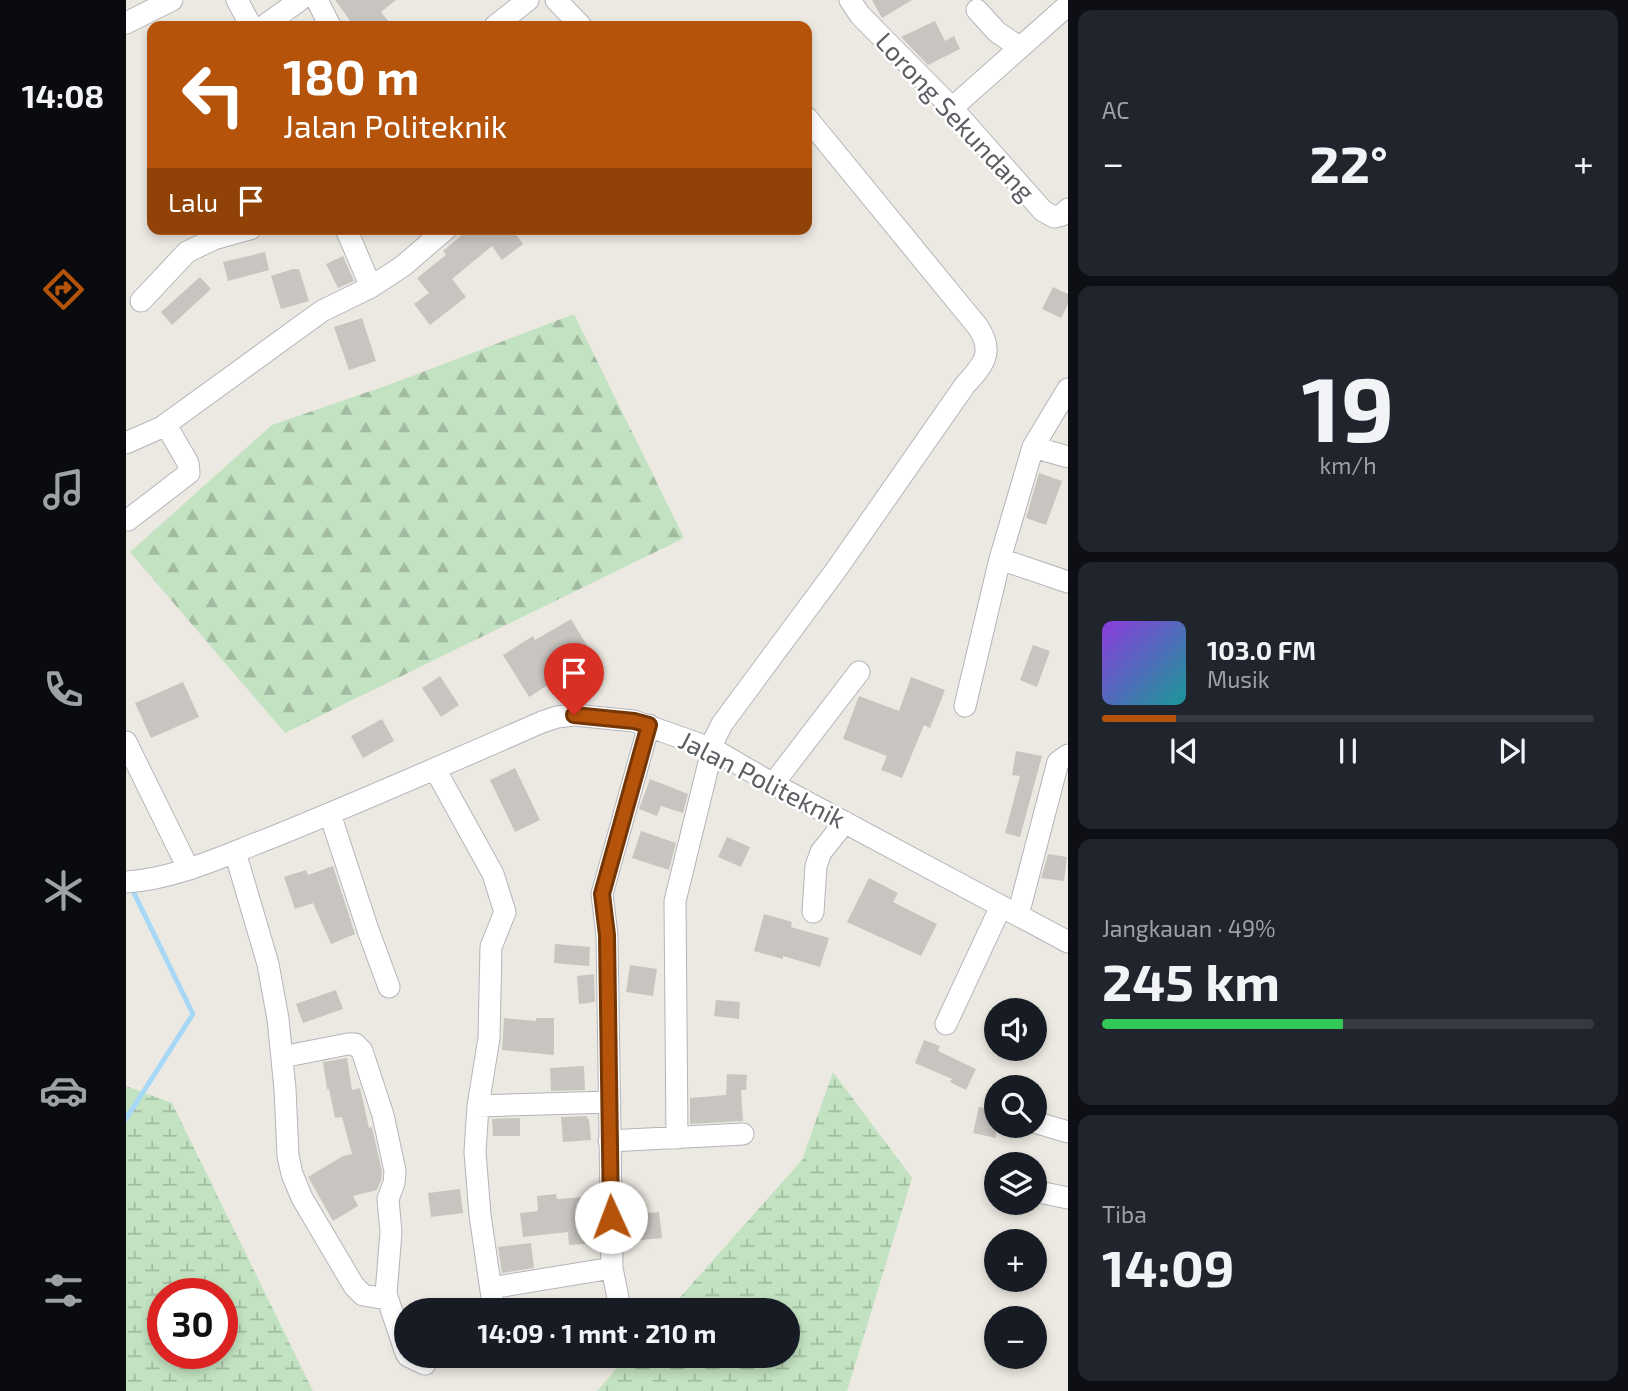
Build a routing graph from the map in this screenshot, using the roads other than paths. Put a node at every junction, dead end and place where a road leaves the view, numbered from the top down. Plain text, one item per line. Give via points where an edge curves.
1 (172, 0) edge
2 (237, 0) edge
3 (300, 0) edge
4 (317, 0) edge
5 (528, 0) edge
6 (556, 0) edge
7 (850, 0) edge
8 (1067, 3) edge
9 (977, 10) dead end
10 (248, 21) edge
11 (271, 21) edge
12 (328, 21) edge
13 (501, 21) edge
14 (576, 21) edge
15 (126, 23) edge
16 (1019, 47) junction
17 (952, 108) junction
18 (812, 124) edge
19 (1068, 209) edge
20 (228, 235) edge
21 (348, 235) edge
22 (435, 235) edge
23 (371, 287) junction
24 (141, 300) dead end
25 (1068, 389) edge
26 (162, 427) junction
27 (126, 443) edge
28 (1033, 447) junction
29 (1068, 457) edge
30 (128, 520) dead end
31 (1000, 559) junction
32 (1068, 582) edge
33 (859, 673) dead end
34 (965, 706) dead end
35 (649, 725) junction
36 (126, 742) edge
37 (713, 749) junction
38 (1068, 755) edge
39 (435, 769) junction
40 (774, 784) junction
41 (330, 814) junction
42 (845, 822) junction
43 (234, 852) junction
44 (188, 868) junction
45 (130, 881) edge
46 (1009, 911) junction
47 (813, 912) dead end
48 (1068, 942) edge
49 (389, 988) dead end
50 (946, 1024) dead end
51 (282, 1057) junction
52 (610, 1102) junction
53 (478, 1106) junction
54 (1047, 1126) edge
55 (1068, 1132) edge
56 (743, 1134) dead end
57 (677, 1138) junction
58 (609, 1142) junction
59 (1047, 1194) edge
60 (1068, 1198) edge
61 (612, 1268) junction
62 (491, 1288) junction
63 (492, 1298) edge
64 (618, 1298) dead end
65 (387, 1299) junction
66 (394, 1315) edge

1 - 15 street
2 - 10 street
3 - 11 street
4 - 12 street
5 - 13 street
6 - 14 street
7 - 17 street, Lorong Sekundang
8 - 16 street
9 - 16 street
16 - 17 street
17 - 19 street, Lorong Sekundang via 1043,211 1054,217
18 - 37 street via 978,327 988,351 982,366 722,724
20 - 24 street via 187,252
21 - 23 street
22 - 23 street via 404,266
23 - 26 street via 322,311
25 - 28 street
26 - 27 street
26 - 30 street via 188,463 189,473
28 - 29 street
28 - 31 street
31 - 32 street
31 - 34 street
33 - 40 street
35 - 37 street, Jalan Politeknik
35 - 39 street, Jalan Politeknik via 611,718 557,717
35 - 52 street via 602,894
36 - 44 street
37 - 40 street, Jalan Politeknik
37 - 57 street via 675,901
38 - 46 street via 1058,762
39 - 41 street, Jalan Politeknik
39 - 53 street via 493,874 505,912 491,947 489,1038
40 - 42 street, Jalan Politeknik
41 - 43 street, Jalan Politeknik
41 - 49 street
42 - 46 street, Jalan Politeknik
42 - 47 street via 821,852 816,866
43 - 44 street, Jalan Politeknik
43 - 51 street via 268,964
44 - 45 street, Jalan Politeknik
46 - 48 street, Jalan Politeknik
46 - 50 street
51 - 65 street via 288,1156 302,1198 354,1286 363,1295
51 - 65 street via 348,1044 362,1051 395,1171 388,1199
52 - 53 street
52 - 58 street
53 - 62 street via 475,1152
54 - 55 street
56 - 57 street
57 - 58 street
58 - 61 street
59 - 60 street
61 - 62 street
61 - 64 street
62 - 63 street
65 - 66 street

